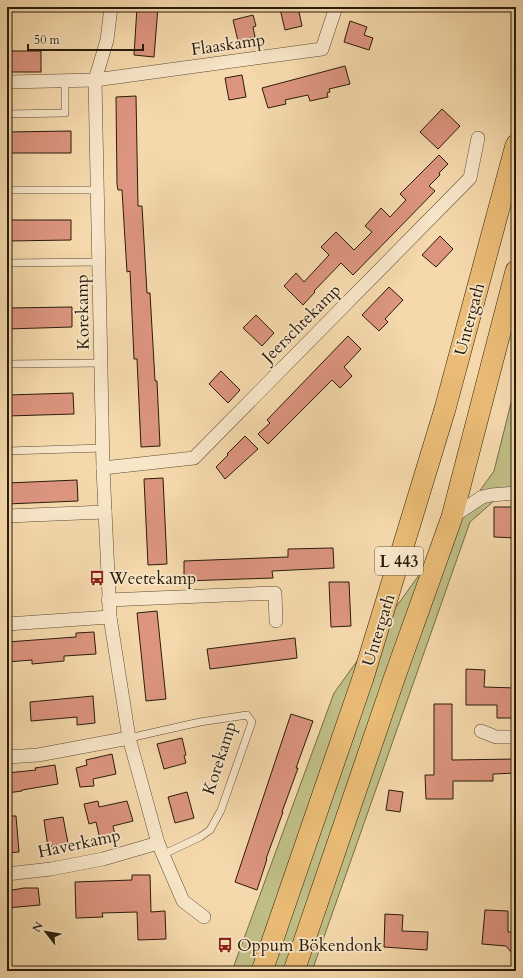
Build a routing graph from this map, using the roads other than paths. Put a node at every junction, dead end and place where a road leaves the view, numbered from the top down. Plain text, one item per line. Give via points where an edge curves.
1 (111, 7) edge
2 (336, 7) edge
3 (95, 80) junction
4 (65, 81) junction
5 (7, 82) edge
6 (7, 114) edge
7 (478, 138) dead end
8 (516, 145) edge
9 (7, 190) edge
10 (97, 190) junction
11 (99, 262) junction
12 (7, 263) edge
13 (516, 271) edge
14 (101, 363) junction
15 (7, 364) edge
16 (103, 448) junction
17 (7, 451) edge
18 (103, 468) junction
19 (516, 493) edge
20 (105, 512) junction
21 (7, 516) edge
22 (452, 517) junction
23 (108, 600) junction
24 (110, 617) junction
25 (276, 621) dead end
26 (7, 624) edge
27 (481, 731) dead end
28 (516, 737) edge
29 (129, 738) junction
30 (7, 757) edge
31 (160, 849) junction
32 (7, 874) edge
33 (204, 917) dead end
34 (262, 971) edge
35 (294, 971) edge

1 - 3 street, Korekamp via 106,40
2 - 3 street, Flaaskamp via 322,49
3 - 4 street
3 - 10 street, Korekamp
4 - 5 street
4 - 6 lane via 65,113
7 - 18 street, Jeerschtekamp via 470,178 194,458
8 - 34 main road, Untergath / L 443 via 445,409 368,663
9 - 10 lane
10 - 11 street, Korekamp
11 - 12 lane
11 - 14 street, Korekamp
13 - 22 main road, Untergath / L 443
14 - 15 lane
14 - 16 street, Korekamp
16 - 17 lane
16 - 18 street, Korekamp
18 - 20 street, Korekamp
19 - 22 street via 482,497
20 - 21 street
20 - 23 street, Korekamp
22 - 35 main road, Untergath / L 443
23 - 24 street, Korekamp
23 - 25 street via 275,593
24 - 26 street
24 - 29 street, Korekamp
27 - 28 street via 496,737
29 - 30 street via 38,755
29 - 31 street, Korekamp
29 - 31 lane, Korekamp via 247,714 252,722 221,810 210,830 200,837
31 - 32 street, Haverkamp via 51,869
31 - 33 street, Korekamp via 183,901

